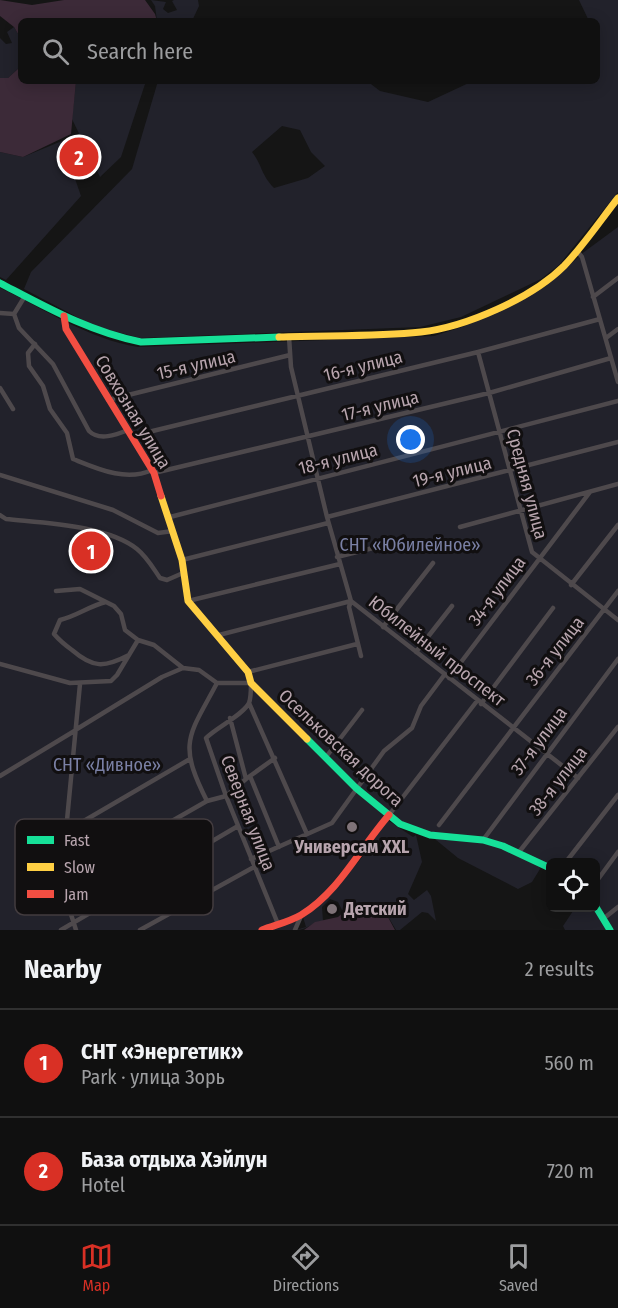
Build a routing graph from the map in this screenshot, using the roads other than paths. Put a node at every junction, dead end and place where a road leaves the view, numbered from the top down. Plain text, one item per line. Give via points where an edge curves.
1 (618, 198) edge
2 (577, 250) junction
3 (618, 278) edge
4 (0, 283) edge
5 (25, 296) junction
6 (593, 297) junction
7 (0, 313) edge
8 (14, 314) junction
9 (64, 316) junction
10 (600, 319) junction
11 (618, 329) edge
12 (289, 337) junction
13 (606, 338) junction
14 (35, 344) junction
15 (478, 352) junction
16 (290, 355) junction
17 (612, 358) junction
18 (618, 381) edge
19 (0, 388) edge
20 (489, 393) junction
21 (298, 397) junction
22 (108, 400) junction
23 (618, 401) edge
24 (12, 409) dead end
25 (499, 432) junction
26 (130, 433) junction
27 (308, 437) junction
28 (618, 442) edge
29 (153, 472) junction
30 (509, 472) junction
31 (0, 475) edge
32 (318, 478) junction
33 (618, 484) edge
34 (590, 492) junction
35 (519, 512) junction
36 (0, 515) edge
37 (170, 517) junction
38 (3, 519) edge
39 (328, 520) junction
40 (618, 525) edge
41 (460, 527) dead end
42 (173, 531) junction
43 (401, 541) dead end
44 (337, 557) junction
45 (538, 559) junction
46 (182, 560) junction
47 (433, 563) dead end
48 (339, 564) junction
49 (183, 573) junction
50 (571, 585) junction
51 (56, 591) dead end
52 (618, 591) edge
53 (188, 601) junction
54 (351, 601) junction
55 (106, 602) junction
56 (452, 606) dead end
57 (554, 608) dead end
58 (604, 610) junction
59 (618, 620) edge
60 (383, 627) junction
61 (219, 635) junction
62 (138, 640) junction
63 (357, 645) junction
64 (416, 652) junction
65 (129, 655) junction
66 (361, 656) dead end
67 (618, 659) edge
68 (0, 664) edge
69 (183, 668) junction
70 (248, 672) junction
71 (447, 676) junction
72 (218, 682) junction
73 (251, 683) junction
74 (80, 684) junction
75 (479, 702) junction
76 (249, 703) junction
77 (362, 710) dead end
78 (230, 718) junction
79 (513, 727) junction
80 (618, 727) edge
81 (76, 730) junction
82 (546, 753) junction
83 (274, 758) junction
84 (326, 758) junction
85 (190, 759) junction
86 (1, 776) edge
87 (248, 778) junction
88 (578, 778) junction
89 (356, 788) junction
90 (618, 795) edge
91 (226, 796) junction
92 (207, 801) junction
93 (389, 815) junction
94 (66, 819) edge
95 (84, 819) edge
96 (175, 819) edge
97 (439, 825) dead end
98 (238, 826) junction
99 (307, 834) junction
100 (483, 840) junction
101 (213, 841) edge
102 (279, 847) junction
103 (519, 852) junction
104 (618, 852) edge
105 (570, 858) edge
106 (251, 859) junction
107 (546, 866) edge
108 (254, 867) junction
109 (600, 877) edge
110 (213, 890) edge
111 (618, 907) edge
112 (599, 912) edge
113 (71, 915) edge
114 (85, 915) edge
115 (167, 915) edge
116 (301, 915) junction
117 (603, 919) junction
118 (73, 922) junction
119 (278, 925) junction
120 (61, 930) edge
121 (76, 930) edge
122 (140, 930) edge
123 (262, 930) edge
124 (295, 930) edge
125 (610, 930) edge

1 - 2 street
2 - 6 street
2 - 12 street via 562,268 521,295 450,325 421,332
3 - 6 street
4 - 5 street
5 - 8 street
5 - 9 street
6 - 10 street
7 - 8 street
8 - 14 street via 16,323
9 - 12 street via 114,338 141,342
9 - 22 street, Совхозная улица via 66,329
10 - 13 street
10 - 15 street, 16-я улица
11 - 13 street
12 - 16 street, Юбилейный проспект
13 - 17 street
14 - 26 street, 16-я улица via 53,364 92,434
14 - 29 street, 17-я улица via 28,353 29,366 67,433 74,459 115,474
15 - 20 street, Средняя улица
15 - 21 street, 16-я улица
16 - 21 street, Юбилейный проспект
16 - 22 street, 15-я улица
17 - 18 street
17 - 20 street, 17-я улица
19 - 24 street
20 - 25 street, Средняя улица
20 - 27 street, 17-я улица
21 - 26 street, 16-я улица
21 - 27 street, Юбилейный проспект
22 - 26 street, Совхозная улица
23 - 25 street, 18-я улица
25 - 30 street, Средняя улица
25 - 32 street, 18-я улица
26 - 29 street, Совхозная улица
27 - 29 street, 17-я улица
27 - 32 street, Юбилейный проспект
28 - 30 street, 19-я улица
29 - 37 street, Совхозная улица
30 - 35 street, Средняя улица
30 - 39 street, 19-я улица
31 - 42 street via 113,510 158,533
32 - 37 street, 18-я улица
32 - 39 street, Юбилейный проспект
33 - 34 street
34 - 35 street
34 - 45 street, 34-я улица
35 - 41 street
35 - 45 street, Средняя улица via 528,543
36 - 38 street
37 - 42 street, Совхозная улица
38 - 49 street via 54,524 125,540 145,556 160,578 166,580
39 - 44 street, Юбилейный проспект
39 - 46 street, 19-я улица
40 - 50 street
42 - 46 street, Совхозная улица
43 - 44 street
44 - 48 street, Юбилейный проспект
45 - 50 street, Средняя улица
45 - 71 street, 34-я улица
46 - 49 street, Совхозная улица
47 - 60 street
48 - 53 street
48 - 54 street, Юбилейный проспект
49 - 53 street, Совхозная улица
50 - 58 street, Средняя улица
51 - 55 street via 80,589
52 - 58 street, 36-я улица
53 - 61 street
54 - 60 street, Юбилейный проспект
54 - 61 street
54 - 63 street
55 - 62 street via 121,614 125,630
55 - 65 street via 60,620 54,634 90,664 100,665
56 - 64 street
57 - 75 street
58 - 59 street, Средняя улица
58 - 79 street, 36-я улица
60 - 64 street, Юбилейный проспект
61 - 70 street
62 - 65 street
62 - 69 street via 154,645
63 - 66 street
63 - 70 street
64 - 71 street, Юбилейный проспект
65 - 74 street via 111,681
67 - 82 street, 37-я улица
68 - 74 street
69 - 72 street via 200,670
69 - 81 street
70 - 73 street
71 - 75 street, Юбилейный проспект
71 - 89 street, 34-я улица via 421,706 412,728 384,751
72 - 73 street
72 - 85 street via 188,740
73 - 76 street
73 - 84 street, Осельковская дорога
74 - 81 street
75 - 79 street, Юбилейный проспект
75 - 93 street
76 - 78 street via 240,714
76 - 83 street
77 - 84 street
78 - 87 street
78 - 91 street, Северная улица via 206,738
79 - 82 street, Юбилейный проспект
79 - 97 street, 36-я улица
80 - 88 street, 38-я улица
81 - 86 street
81 - 94 street
82 - 88 street, Юбилейный проспект
82 - 100 street, 37-я улица
83 - 87 street
83 - 99 street
84 - 89 street, Осельковская дорога
85 - 92 street
85 - 95 street
87 - 91 street
87 - 102 street
88 - 103 street, 38-я улица
89 - 93 street, Осельковская дорога
89 - 99 street, 34-я улица via 332,823
90 - 105 street
91 - 92 street
91 - 98 street, Северная улица
92 - 96 street
93 - 100 street, Осельковская дорога via 414,832
93 - 116 street via 340,878
98 - 101 street
98 - 106 street, Северная улица
99 - 102 street, 34-я улица
100 - 103 street, Осельковская дорога
102 - 106 street, 34-я улица
103 - 107 street, Осельковская дорога
104 - 109 street
106 - 108 street, Северная улица
108 - 110 street
108 - 119 street, Северная улица
111 - 117 street
112 - 117 street
113 - 118 street
114 - 118 street
115 - 122 street
116 - 119 street
116 - 124 street
117 - 125 street
118 - 120 street
118 - 121 street
119 - 123 street

